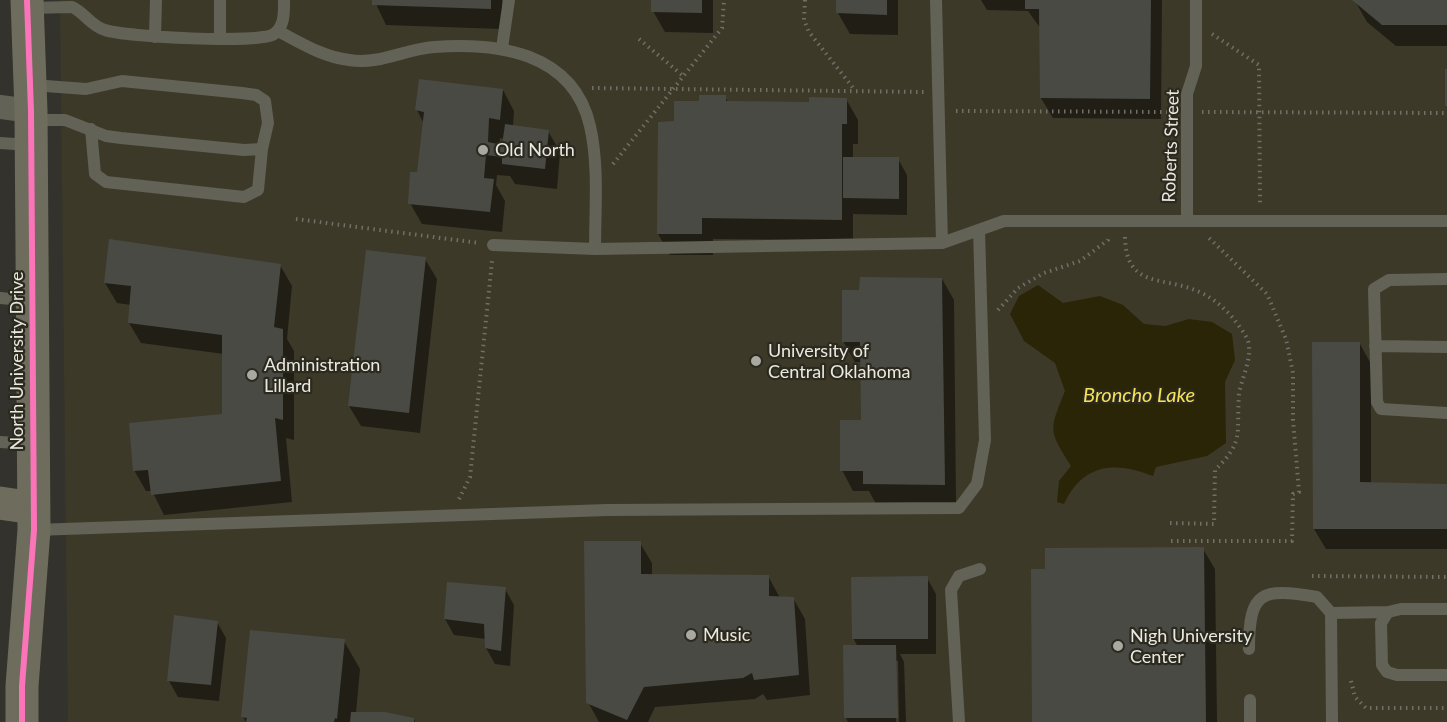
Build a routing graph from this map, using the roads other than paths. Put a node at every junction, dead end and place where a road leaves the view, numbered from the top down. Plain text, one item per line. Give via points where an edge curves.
1 (156, 0) edge
2 (220, 0) edge
3 (284, 0) edge
4 (509, 0) edge
5 (936, 0) edge
6 (1196, 0) edge
7 (27, 4) edge
8 (81, 5) edge
9 (278, 31) junction
10 (155, 37) junction
11 (220, 37) junction
12 (502, 48) junction
13 (20, 118) edge
14 (91, 129) junction
15 (262, 149) junction
16 (1187, 221) junction
17 (1447, 221) edge
18 (980, 230) junction
19 (942, 243) junction
20 (493, 244) road end
21 (595, 249) junction
22 (1447, 279) edge
23 (0, 298) edge
24 (32, 301) junction
25 (1375, 346) junction
26 (1447, 347) edge
27 (1447, 413) edge
28 (0, 442) edge
29 (33, 444) junction
30 (0, 503) edge
31 (33, 519) junction
32 (980, 569) dead end
33 (1447, 609) edge
34 (1388, 612) junction
35 (1331, 613) junction
36 (1249, 649) dead end
37 (1447, 675) edge
38 (1250, 700) dead end
39 (22, 722) edge
40 (959, 722) edge
41 (1250, 722) edge
42 (1332, 722) edge

1 - 10 lane
2 - 11 lane
3 - 9 lane via 284,18
4 - 12 lane
5 - 19 lane
6 - 16 lane, Roberts Street via 1196,66 1187,94
7 - 8 lane
7 - 13 street, North University Drive
8 - 10 lane via 86,20 105,30
9 - 11 lane via 271,36
9 - 12 lane via 324,55 351,61 383,60 431,47
10 - 11 lane
12 - 21 lane via 537,58 563,79 590,124 596,186
13 - 14 lane via 65,120
13 - 15 lane via 86,89 122,81 255,95 265,101 268,110
13 - 24 street, North University Drive
14 - 15 lane via 121,138
14 - 15 lane via 95,174 106,182 244,197 258,189
16 - 17 lane
16 - 18 lane via 1004,221
18 - 19 lane
18 - 31 lane via 985,440 977,484 959,508
19 - 21 lane
20 - 21 lane
22 - 25 lane via 1389,280 1374,289
23 - 24 lane
24 - 29 street, North University Drive
25 - 26 lane
25 - 27 lane via 1377,402 1381,409
28 - 29 lane
29 - 31 street, North University Drive
30 - 31 street
31 - 39 street, North University Drive via 16,686
32 - 40 lane via 959,576 951,590
33 - 34 lane
34 - 35 lane
34 - 37 lane via 1381,622 1382,664 1387,672
35 - 36 lane via 1317,597 1274,592 1259,599 1252,608
35 - 42 lane
38 - 41 lane

